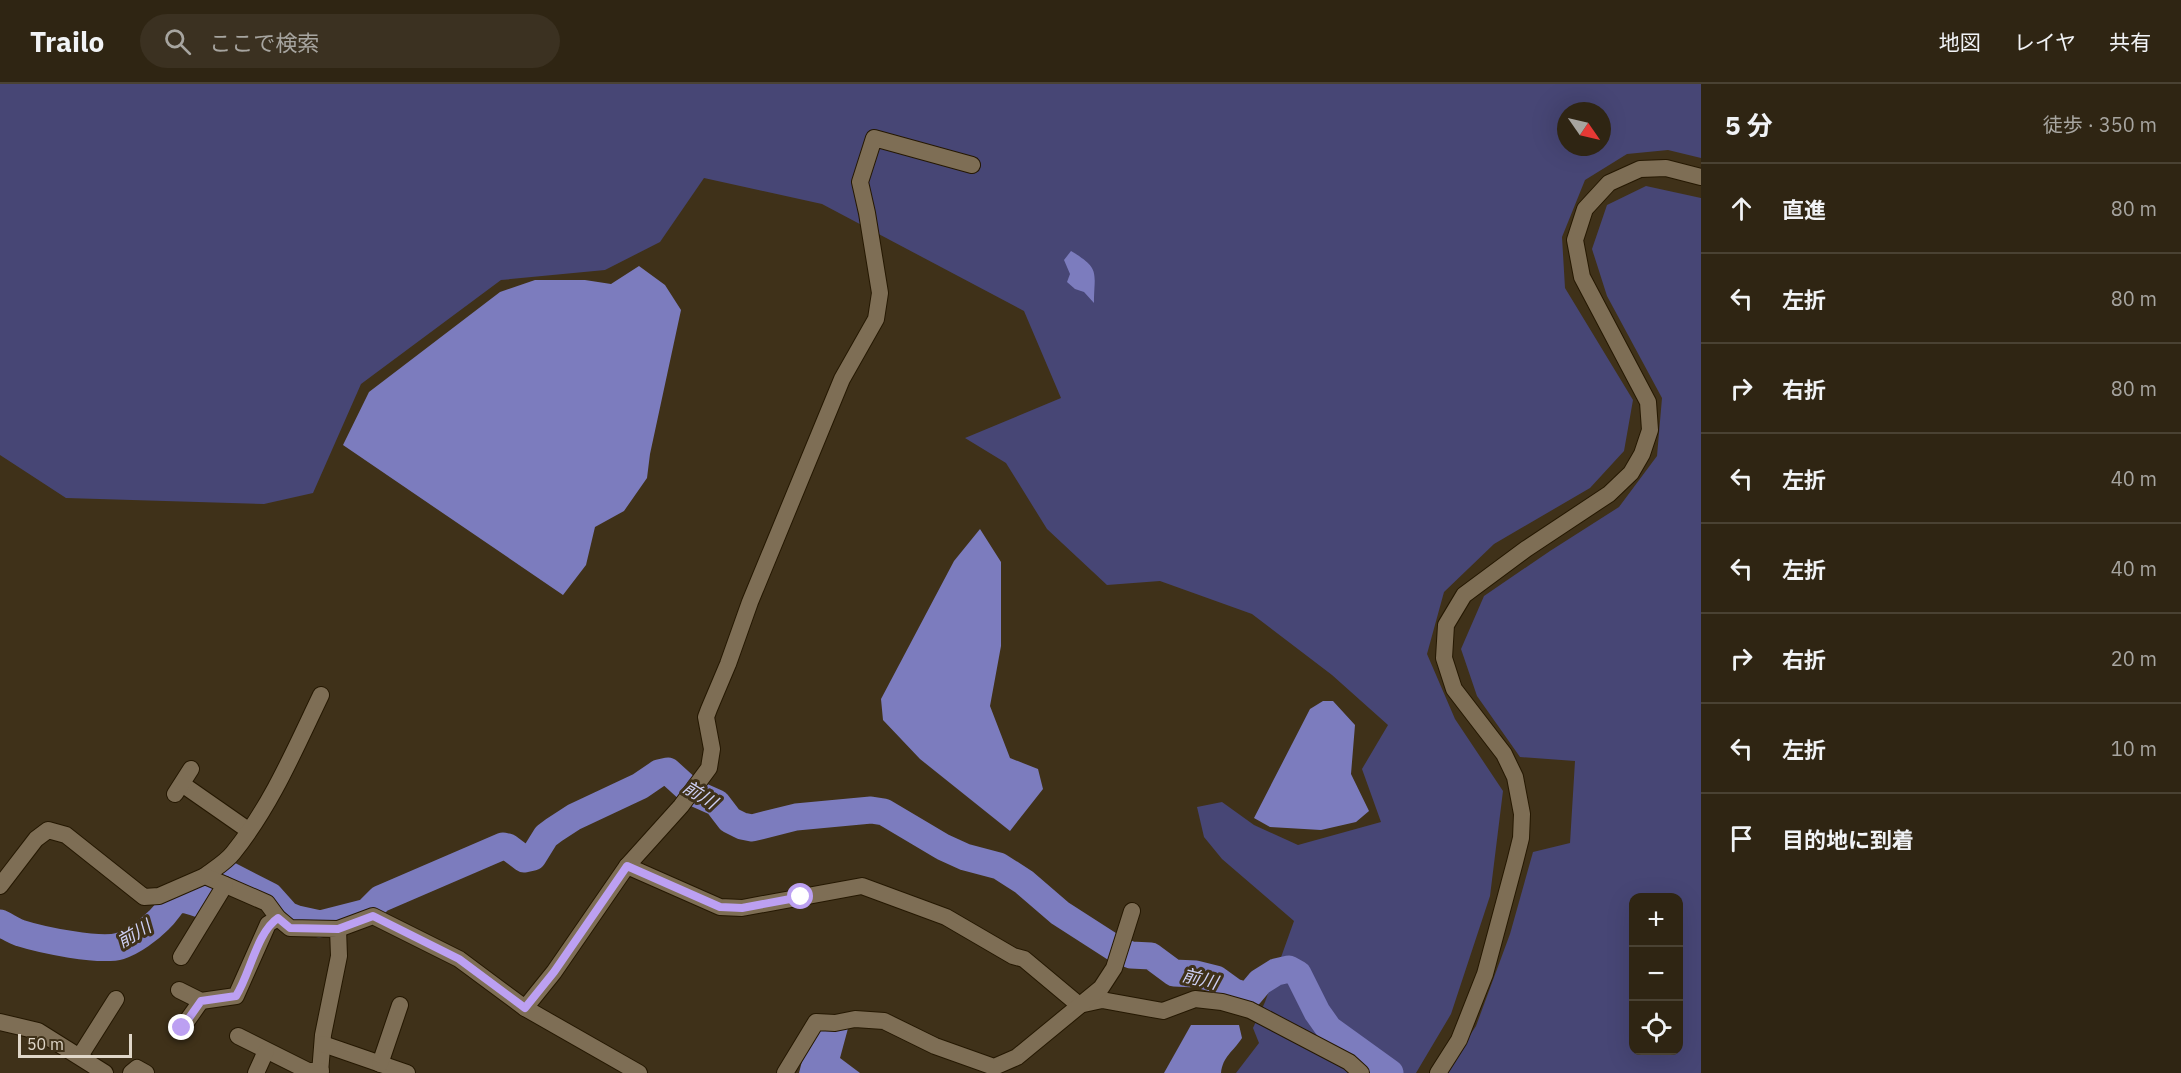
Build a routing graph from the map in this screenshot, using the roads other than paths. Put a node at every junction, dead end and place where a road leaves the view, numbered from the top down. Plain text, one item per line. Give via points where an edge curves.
1 (972, 165) dead end
2 (1701, 177) edge
3 (321, 695) dead end
4 (192, 769) dead end
5 (248, 830) junction
6 (627, 866) junction
7 (205, 876) junction
8 (225, 885) junction
9 (0, 886) edge
10 (1132, 911) dead end
11 (278, 918) junction
12 (338, 929) junction
13 (181, 957) dead end
14 (179, 990) dead end
15 (116, 999) dead end
16 (201, 1001) junction
17 (400, 1005) dead end
18 (1079, 1005) junction
19 (525, 1008) junction
20 (0, 1022) edge
21 (182, 1028) dead end
22 (238, 1036) dead end
23 (322, 1044) junction
24 (266, 1051) junction
25 (80, 1056) junction
26 (369, 1066) edge
27 (320, 1072) edge
28 (105, 1073) edge
29 (131, 1073) edge
30 (147, 1073) edge
31 (256, 1073) edge
32 (407, 1073) edge
33 (639, 1073) edge
34 (785, 1073) edge
35 (1361, 1073) edge
36 (1438, 1073) edge

1 - 6 street via 874,138 860,182 880,293 876,319 842,379 709,708 709,768
2 - 36 street via 1666,168 1640,169 1609,183 1585,209 1575,240 1582,277 1648,402 1650,430 1642,454 1631,473 1609,494 1464,596 1446,625 1444,658 1454,689 1504,754 1515,777 1522,814 1521,838 1485,974 1459,1040
3 - 5 street via 279,782
4 - 5 street via 179,789
5 - 7 street via 232,854
6 - 18 street via 720,907 742,908 862,886 946,917 1024,959
6 - 19 street
7 - 8 street
7 - 9 street via 159,896 144,897 66,835 48,830 36,839
8 - 11 street via 267,903
8 - 13 street
10 - 18 street via 1114,968 1101,988
11 - 12 street via 290,928
11 - 16 street via 268,924 236,996
12 - 19 street via 373,916 459,959
12 - 23 street via 339,956
14 - 16 street
15 - 25 street
16 - 21 street
17 - 26 street
18 - 34 street via 1017,1057 994,1067 935,1046 884,1021 816,1022
18 - 35 street via 1102,1000 1163,1011 1195,999 1222,1002 1250,1010 1349,1062
19 - 33 street
20 - 25 street via 39,1031
22 - 24 street
23 - 26 street
23 - 27 street
24 - 27 street via 308,1071
24 - 31 street
25 - 28 street
26 - 32 street
29 - 30 street via 137,1068

